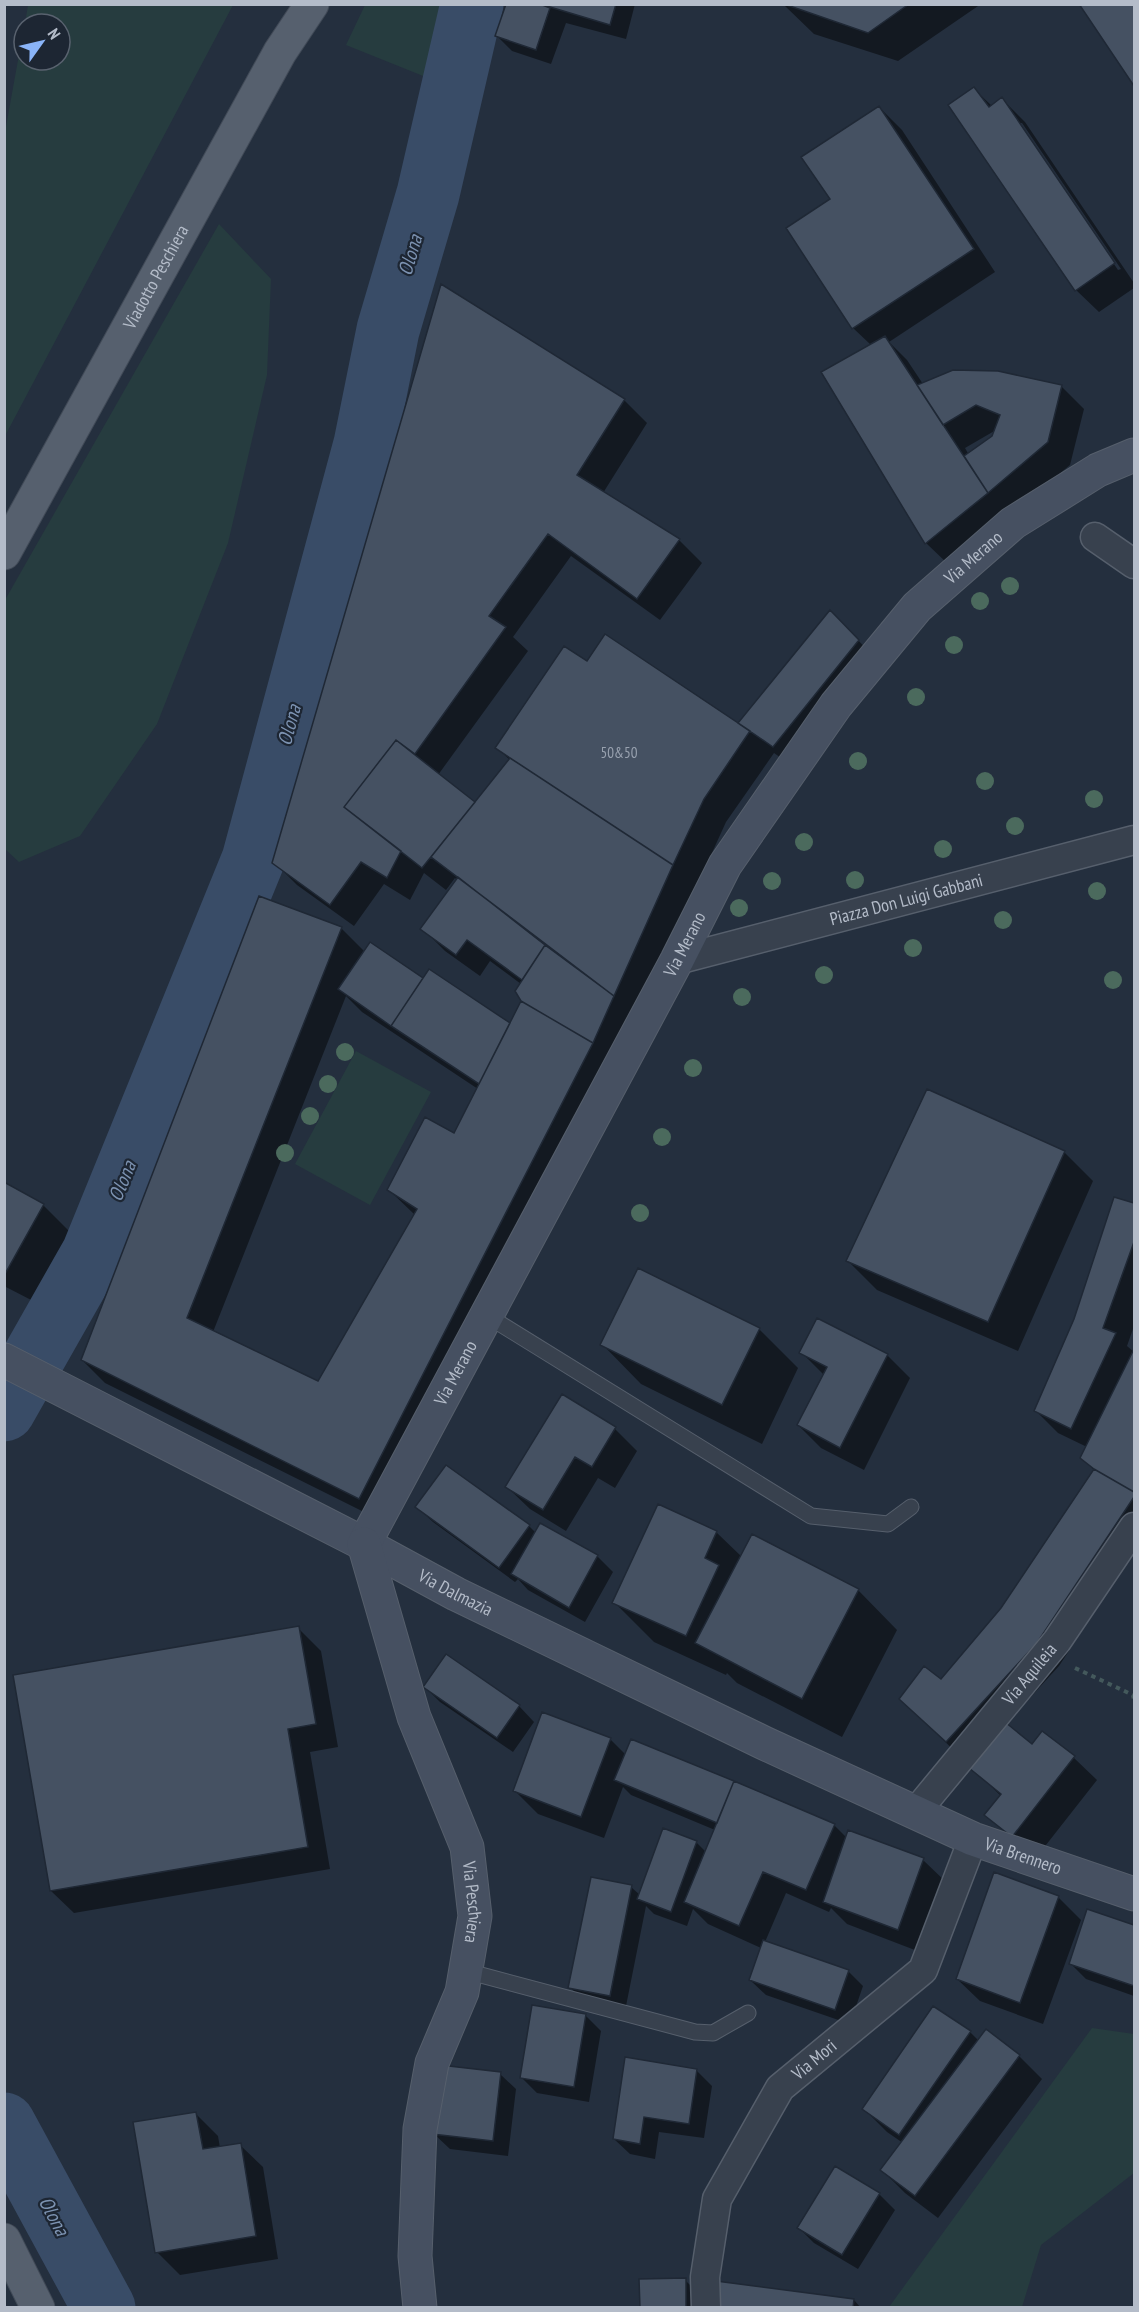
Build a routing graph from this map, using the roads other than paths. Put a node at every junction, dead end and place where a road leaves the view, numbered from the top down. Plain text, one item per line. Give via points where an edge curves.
1 (312, 4) edge
2 (1134, 455) edge
3 (1095, 537) dead end
4 (4, 552) edge
5 (1134, 564) edge
6 (1134, 840) edge
7 (677, 960) junction
8 (486, 1315) junction
9 (4, 1360) edge
10 (911, 1507) dead end
11 (1134, 1527) edge
12 (364, 1544) junction
13 (915, 1813) junction
14 (973, 1839) junction
15 (1134, 1894) edge
16 (466, 1971) junction
17 (748, 2013) dead end
18 (4, 2240) edge
19 (38, 2307) edge
20 (420, 2307) edge
21 (705, 2307) edge

1 - 4 main road, Viadotto Peschiera via 280,52
2 - 7 street, Via Merano via 1098,470 1014,524 917,607 836,705 725,865
3 - 5 street
6 - 7 street, Piazza Don Luigi Gabbani
7 - 8 street, Via Merano
8 - 10 lane via 811,1516 888,1524
8 - 12 street, Via Merano
9 - 12 street, Via Dalmazia
11 - 13 street, Via Aquileia via 1057,1641
12 - 13 street, Via Dalmazia via 456,1594
12 - 16 street, Via Peschiera via 414,1717 467,1847 475,1916
13 - 14 street, Via Brennero
14 - 15 street, Via Brennero
14 - 21 street, Via Mori via 923,1970 780,2088 717,2199 705,2277
16 - 17 lane via 695,2032 713,2033
16 - 20 street, Via Peschiera via 462,1992 432,2063 420,2129 416,2256
18 - 19 main road

